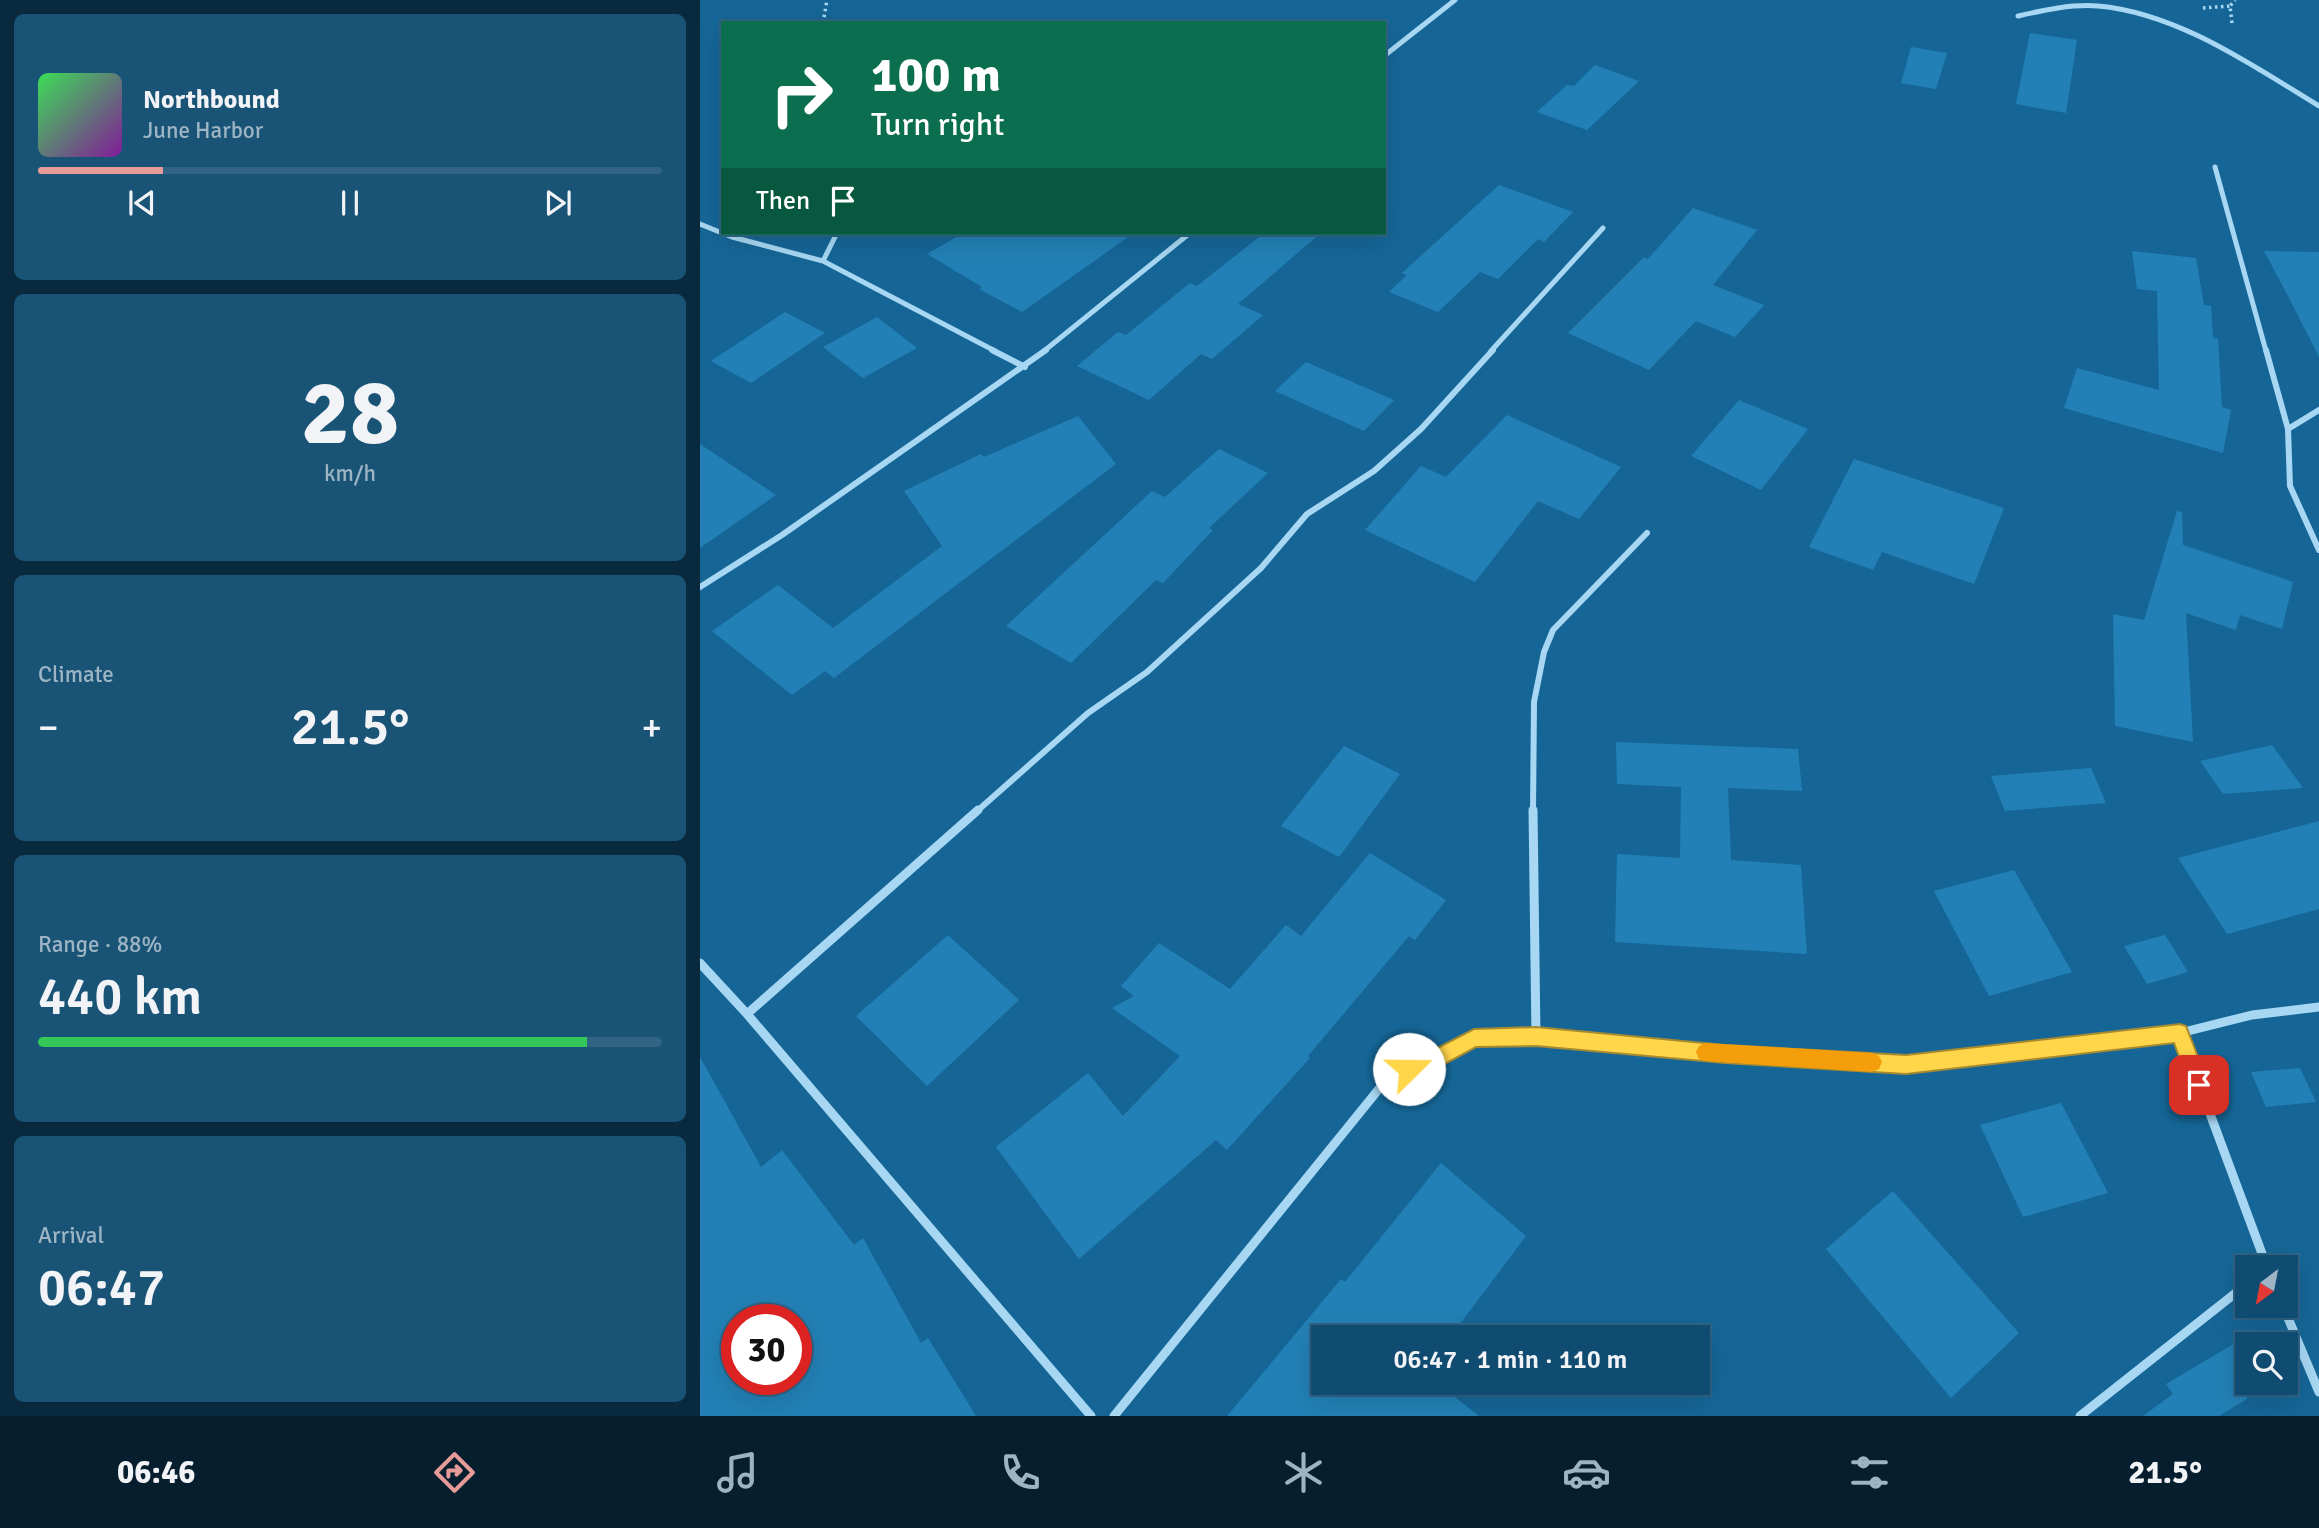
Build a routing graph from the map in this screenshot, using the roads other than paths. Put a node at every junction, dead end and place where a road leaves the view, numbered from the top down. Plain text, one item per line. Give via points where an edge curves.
1 (1455, 0) edge
2 (2018, 16) dead end
3 (1386, 54) edge
4 (2319, 106) edge
5 (2215, 167) dead end
6 (700, 224) edge
7 (1603, 228) dead end
8 (721, 233) edge
9 (727, 235) edge
10 (836, 235) edge
11 (1188, 235) edge
12 (823, 261) junction
13 (1025, 366) junction
14 (2319, 410) edge
15 (2288, 429) junction
16 (1647, 533) dead end
17 (2319, 550) edge
18 (700, 587) edge
19 (700, 963) edge
20 (2319, 1007) edge
21 (747, 1014) junction
22 (2180, 1033) junction
23 (1536, 1037) junction
24 (2263, 1255) edge
25 (2235, 1293) edge
26 (2288, 1318) edge
27 (2319, 1392) edge
28 (1091, 1416) edge
29 (1114, 1416) edge
30 (2080, 1416) edge

1 - 3 street
2 - 4 street via 2099,6 2142,15 2260,70
5 - 15 street
6 - 8 street
7 - 21 street via 1421,429 1374,471 1307,514 1261,568 1147,672 1088,713
9 - 12 street
10 - 12 street
11 - 13 street
12 - 13 street
13 - 18 street
14 - 15 street
15 - 17 street via 2290,486
16 - 23 street via 1553,630 1537,671 1533,767
19 - 21 street
20 - 22 street via 2252,1015
21 - 28 street
22 - 23 street via 1906,1064
22 - 24 street
23 - 29 street via 1474,1038 1428,1063 1391,1074
25 - 30 street
26 - 27 street

